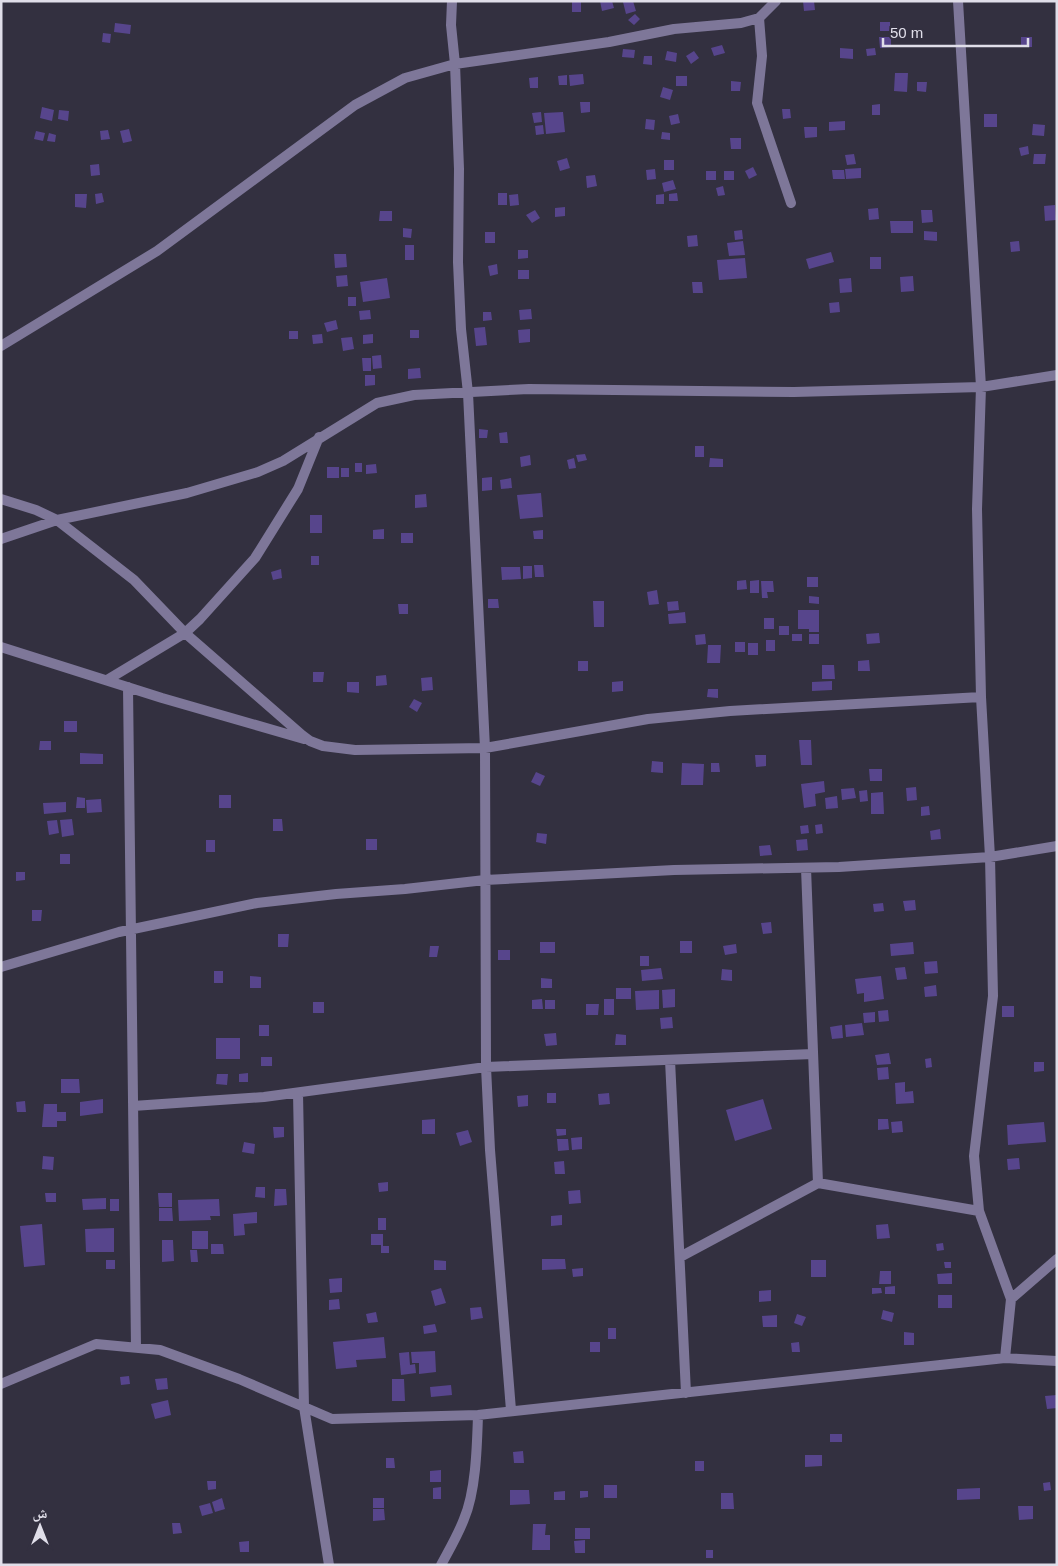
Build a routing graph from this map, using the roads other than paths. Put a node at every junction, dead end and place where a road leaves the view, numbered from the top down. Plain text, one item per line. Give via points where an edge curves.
1 (452, 1) edge
2 (776, 1) edge
3 (958, 1) edge
4 (759, 18) junction
5 (455, 64) junction
6 (791, 203) dead end
7 (1, 346) edge
8 (1057, 375) edge
9 (981, 387) junction
10 (468, 393) junction
11 (319, 437) junction
12 (1, 499) edge
13 (57, 520) junction
14 (1, 539) edge
15 (185, 633) junction
16 (1, 647) edge
17 (107, 680) junction
18 (128, 687) junction
19 (981, 697) junction
20 (310, 741) junction
21 (485, 748) junction
22 (1057, 846) edge
23 (990, 857) junction
24 (806, 868) junction
25 (485, 880) junction
26 (131, 930) junction
27 (1, 967) edge
28 (813, 1054) junction
29 (670, 1060) junction
30 (486, 1067) junction
31 (298, 1093) junction
32 (133, 1106) junction
33 (818, 1183) junction
34 (979, 1211) junction
35 (680, 1257) junction
36 (1057, 1259) edge
37 (1011, 1299) junction
38 (136, 1348) junction
39 (1005, 1358) junction
40 (1057, 1361) edge
41 (1, 1384) edge
42 (686, 1393) junction
43 (304, 1406) junction
44 (511, 1410) junction
45 (478, 1415) junction
46 (329, 1565) edge
47 (441, 1565) edge

1 - 5 street
2 - 4 street
3 - 9 street
4 - 5 street
4 - 6 street via 762,56 757,103
5 - 7 street via 405,78 354,105 157,251
5 - 10 street via 458,262
8 - 9 street
9 - 10 street via 794,392 529,389
9 - 19 street via 977,509
10 - 11 street via 414,395 378,403
10 - 21 street
11 - 13 street via 283,461 250,474 168,497
11 - 15 street via 298,489 255,558
12 - 13 street
13 - 14 street
13 - 15 street via 134,580
15 - 17 street
15 - 20 street
16 - 17 street
17 - 18 street
18 - 20 street
18 - 26 street
19 - 21 street via 730,711 648,719
19 - 23 street
20 - 21 street via 356,750
21 - 25 street
22 - 23 street
23 - 24 street
23 - 34 street via 993,996 974,1156
24 - 25 street via 674,870
24 - 28 street
25 - 26 street via 257,903
25 - 30 street
26 - 27 street
26 - 32 street
28 - 29 street
28 - 33 street
29 - 30 street
29 - 35 street
30 - 31 street
30 - 44 street
31 - 32 street
31 - 43 street
32 - 38 street
33 - 34 street
33 - 35 street
34 - 37 street
35 - 42 street
36 - 37 street
37 - 39 street
38 - 41 street via 96,1344
38 - 43 street via 160,1350
39 - 40 street
39 - 42 street
42 - 44 street
43 - 45 street via 332,1419
43 - 46 street
44 - 45 street
45 - 47 street via 470,1500

